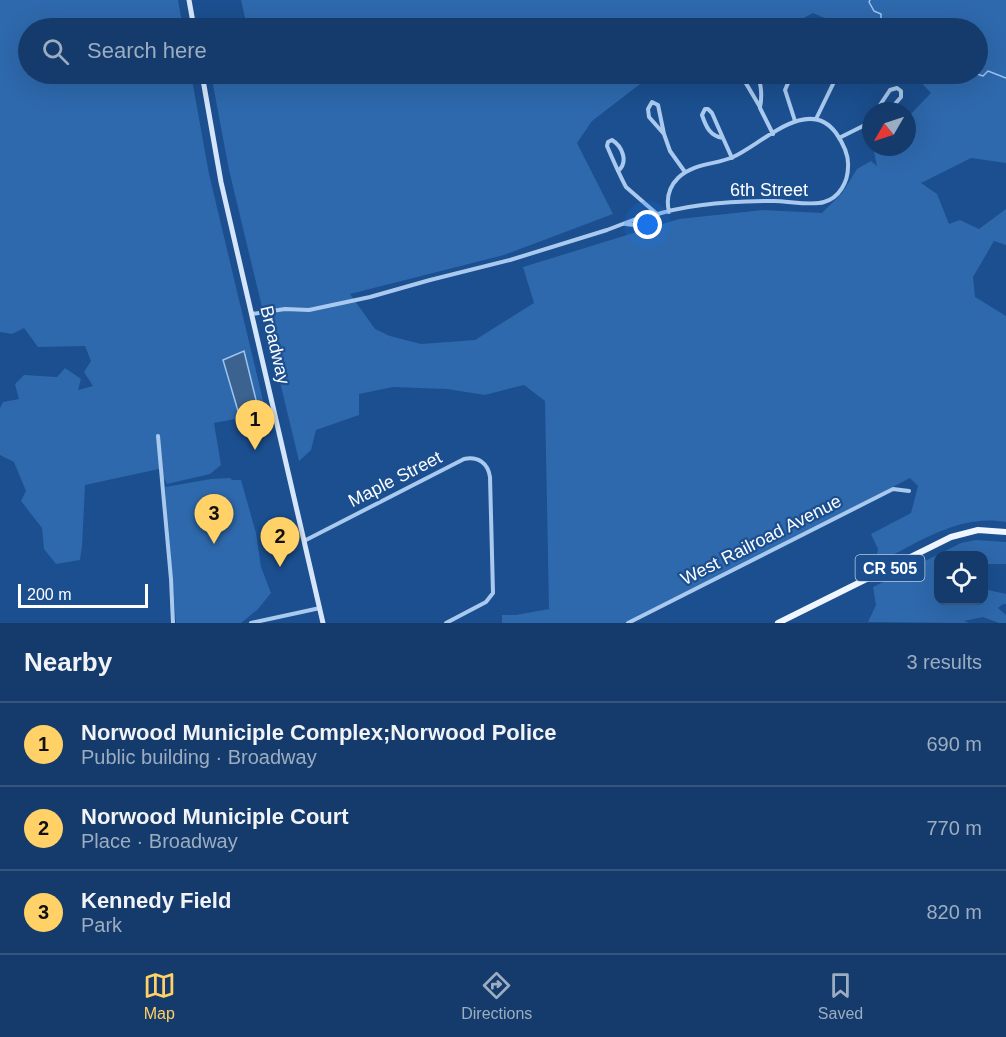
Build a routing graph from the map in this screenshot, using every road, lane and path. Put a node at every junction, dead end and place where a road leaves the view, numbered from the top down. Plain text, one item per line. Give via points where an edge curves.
1 (189, 0) edge
2 (192, 18) edge
3 (204, 84) edge
4 (746, 84) edge
5 (760, 84) edge
6 (787, 84) edge
7 (833, 84) edge
8 (882, 102) edge
9 (897, 102) edge
10 (760, 107) junction
11 (816, 119) junction
12 (795, 121) junction
13 (862, 126) edge
14 (664, 134) junction
15 (773, 134) junction
16 (723, 138) junction
17 (839, 138) junction
18 (732, 158) junction
19 (618, 171) junction
20 (685, 172) junction
21 (669, 212) junction
22 (657, 214) junction
23 (252, 314) junction
24 (158, 436) dead end
25 (909, 491) dead end
26 (1006, 532) edge
27 (304, 541) junction
28 (320, 608) junction
29 (173, 623) edge
30 (251, 623) edge
31 (323, 623) edge
32 (446, 623) edge
33 (627, 623) edge
34 (778, 623) edge

1 - 2 street
3 - 23 street, Broadway via 221,182
4 - 10 street
5 - 10 street
6 - 12 street via 786,95
7 - 11 street
8 - 9 street via 890,90 897,88 901,91
10 - 15 street
11 - 12 street, 6th Street
11 - 17 street via 830,126
12 - 15 street, 6th Street
13 - 17 street
14 - 14 street via 658,105 652,102 649,117
14 - 20 street
15 - 18 street, 6th Street
16 - 16 street via 712,113 705,109 702,115 708,129
16 - 18 street
17 - 21 street, 6th Street via 848,159 847,177 838,193 826,202 738,202
18 - 20 street, 6th Street
19 - 19 street via 607,146 612,140 624,160
19 - 22 street via 628,189
20 - 21 street via 669,193
21 - 22 street, 6th Street
22 - 23 street, 6th Street via 510,260 370,297 309,310
23 - 27 street, Broadway
24 - 29 street
25 - 33 street, West Railroad Avenue via 892,489
26 - 34 main road, CR 505 via 978,530 951,537
27 - 28 street, Broadway
27 - 32 street, Maple Street via 464,459 482,461 490,479 493,593 486,602
28 - 30 street
28 - 31 street, Broadway

